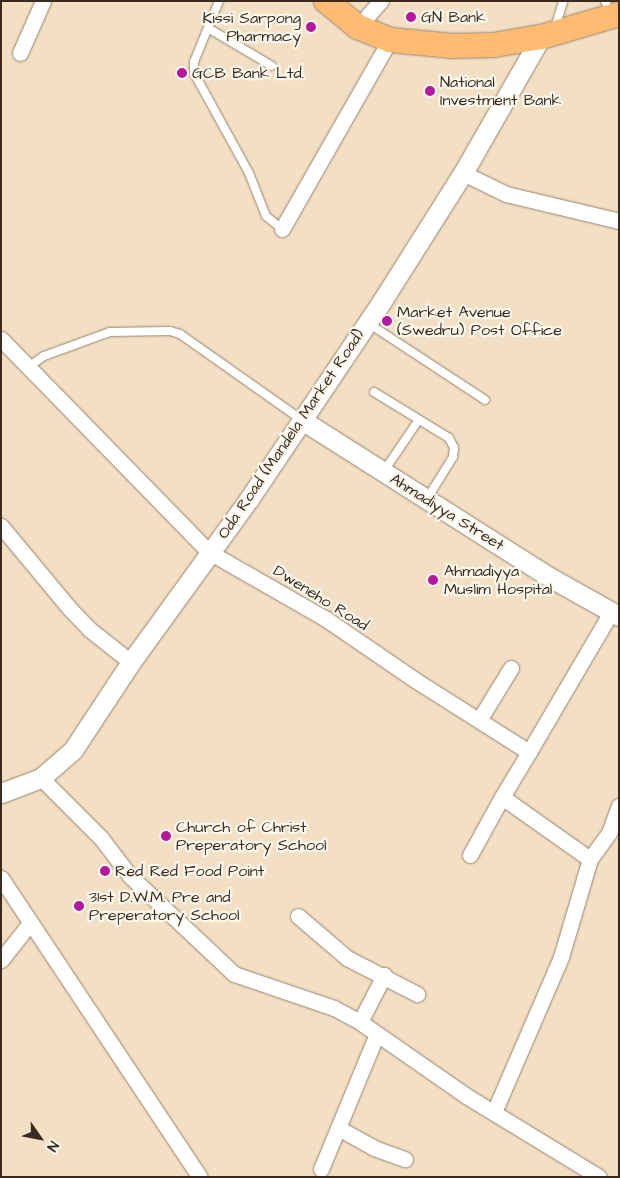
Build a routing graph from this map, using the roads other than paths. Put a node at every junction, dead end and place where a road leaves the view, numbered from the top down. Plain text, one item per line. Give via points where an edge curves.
1 (43, 1) edge
2 (219, 1) edge
3 (326, 1) edge
4 (381, 1) edge
5 (563, 1) edge
6 (612, 10) edge
7 (358, 27) junction
8 (208, 28) junction
9 (547, 35) junction
10 (390, 40) junction
11 (20, 52) dead end
12 (272, 66) dead end
13 (463, 173) junction
14 (619, 221) edge
15 (282, 229) joint
16 (367, 322) junction
17 (1, 339) edge
18 (30, 366) junction
19 (374, 392) dead end
20 (485, 400) dead end
21 (302, 420) junction
22 (418, 421) junction
23 (384, 472) junction
24 (427, 499) junction
25 (1, 526) edge
26 (209, 552) junction
27 (615, 614) edge
28 (131, 662) junction
29 (511, 668) dead end
30 (478, 720) junction
31 (529, 752) junction
32 (41, 778) junction
33 (1, 793) edge
34 (502, 797) junction
35 (619, 806) edge
36 (470, 855) dead end
37 (590, 859) junction
38 (1, 878) edge
39 (298, 916) dead end
40 (30, 923) junction
41 (1, 960) edge
42 (384, 976) junction
43 (417, 994) dead end
44 (360, 1022) junction
45 (377, 1034) junction
46 (494, 1112) junction
47 (340, 1128) junction
48 (405, 1159) dead end
49 (321, 1169) dead end
50 (196, 1175) edge
51 (598, 1177) edge

1 - 11 street
2 - 8 lane
3 - 7 main road
4 - 7 street
5 - 9 lane
6 - 9 main road
7 - 10 main road
8 - 12 lane
8 - 15 lane via 194,62 194,73 249,173 266,216
9 - 10 main road via 494,45 453,46
9 - 13 street, Oda Road (Mandela Market Road)
10 - 15 street
13 - 14 street via 506,194
13 - 16 street, Oda Road (Mandela Market Road)
16 - 20 lane
16 - 21 street, Oda Road (Mandela Market Road)
17 - 18 street, Dweneho Road
18 - 21 lane via 44,356 110,332 170,331 180,334
18 - 26 street, Dweneho Road
19 - 22 lane
21 - 23 street, Ahmadiyya Street
21 - 26 street, Oda Road (Mandela Market Road)
22 - 23 lane
22 - 24 lane via 448,438 454,448 454,457
23 - 24 street, Ahmadiyya Street
24 - 27 street, Ahmadiyya Street
25 - 28 street via 89,629
26 - 28 street, Oda Road (Mandela Market Road)
26 - 30 street, Dweneho Road via 326,619
27 - 31 street
28 - 32 street, Oda Road (Mandela Market Road) via 73,750
29 - 30 street
30 - 31 street, Dweneho Road
31 - 34 street
32 - 33 street, Oda Road (Mandela Market Road)
32 - 44 street via 101,838 130,876 220,964 258,985 334,1008
34 - 36 street
34 - 37 street
35 - 37 street via 609,833
37 - 46 street via 561,958
38 - 40 street
39 - 42 street via 347,958
40 - 41 street
40 - 50 street
42 - 43 street
42 - 44 street
44 - 45 street
45 - 46 street
45 - 47 street
46 - 51 street
47 - 48 street via 374,1148
47 - 49 street

